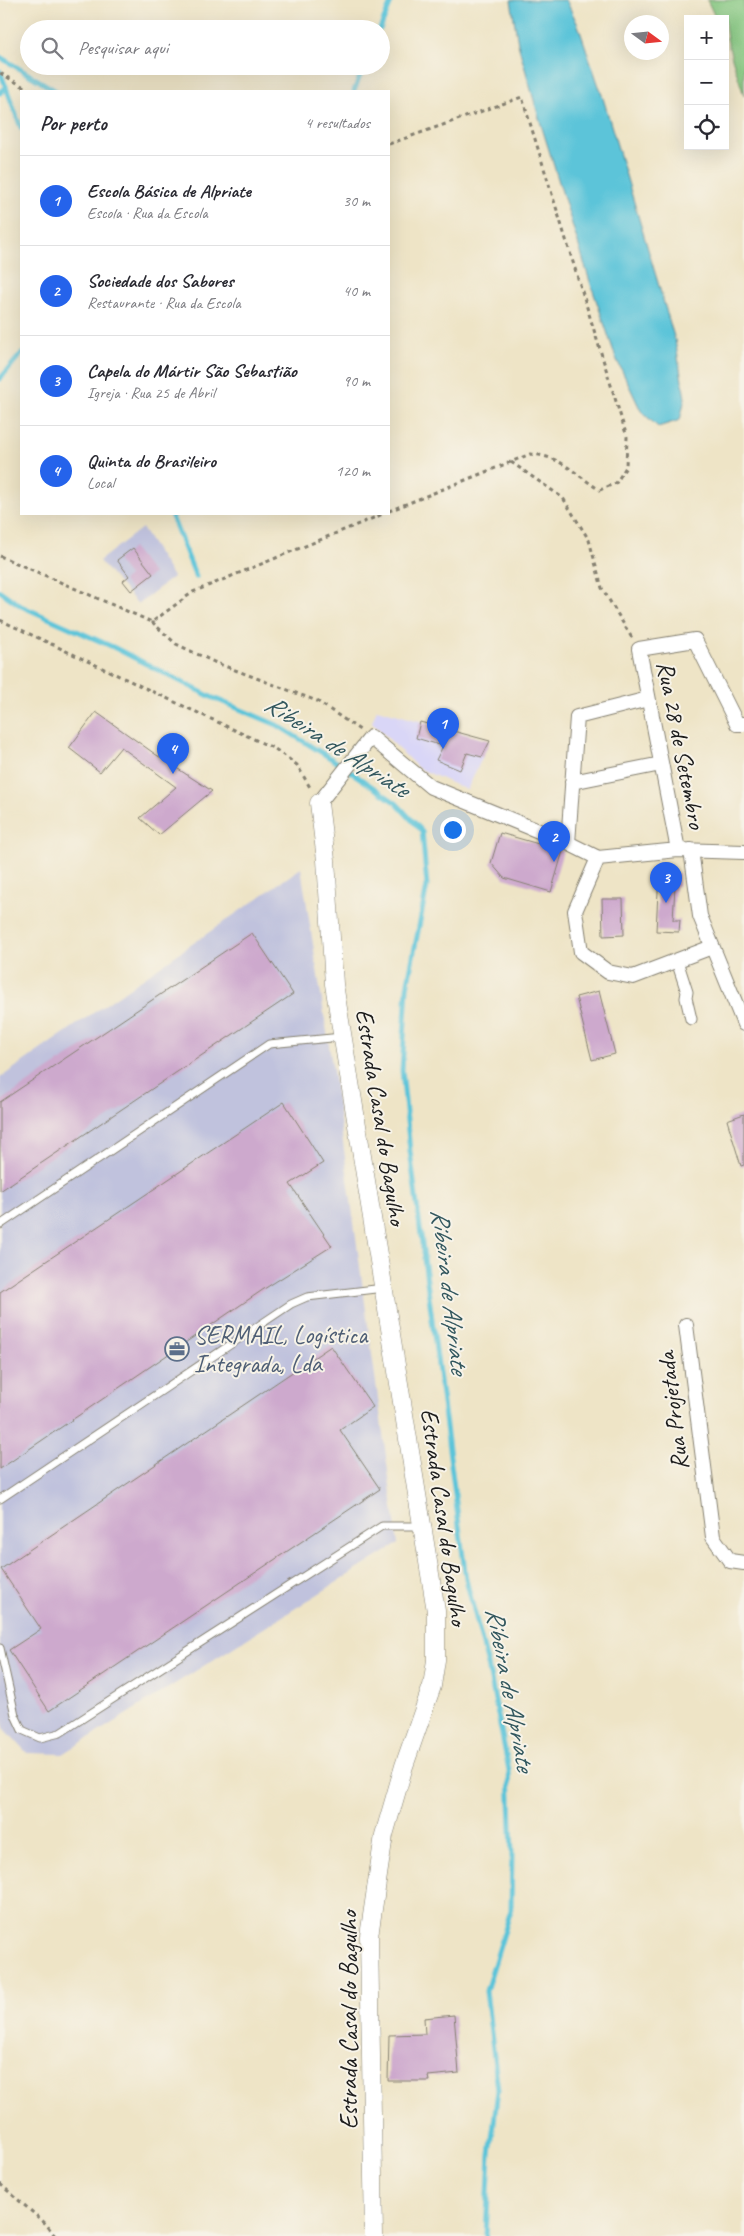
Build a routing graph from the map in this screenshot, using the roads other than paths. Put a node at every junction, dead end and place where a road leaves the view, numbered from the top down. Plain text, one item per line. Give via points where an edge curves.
1 (648, 699) junction
2 (744, 724) edge
3 (661, 764) junction
4 (572, 782) junction
5 (319, 803) joint
6 (568, 843) junction
7 (685, 850) junction
8 (744, 852) edge
9 (598, 858) junction
10 (712, 947) junction
11 (678, 961) junction
12 (691, 1019) dead end
13 (744, 1024) edge
14 (342, 1037) junction
15 (0, 1225) edge
16 (384, 1288) junction
17 (686, 1325) dead end
18 (0, 1499) edge
19 (422, 1526) junction
20 (744, 1563) edge
21 (0, 1648) edge
22 (374, 2236) edge

1 - 2 street, Rua 28 de Setembro via 639,649 695,640 737,724
1 - 3 street, Rua 28 de Setembro
1 - 4 street via 577,717
3 - 4 street
3 - 7 street, Rua 28 de Setembro
4 - 6 street
5 - 6 street via 371,737 431,787
5 - 14 street, Estrada Casal do Bagulho via 326,860 330,952
6 - 9 street
7 - 8 street
7 - 9 street
7 - 10 street via 700,916
9 - 11 street via 575,911 581,952 608,972 633,977
10 - 11 street
10 - 13 street
11 - 12 street
14 - 15 lane via 269,1044
14 - 16 street, Estrada Casal do Bagulho
16 - 18 lane via 307,1297 291,1304
16 - 19 street, Estrada Casal do Bagulho
17 - 20 street, Rua Projetada via 713,1537 730,1561
19 - 21 lane via 382,1526 60,1733 40,1738 22,1730 15,1716
19 - 22 street, Estrada Casal do Bagulho via 436,1611 436,1660 432,1686 384,1835 369,1936

